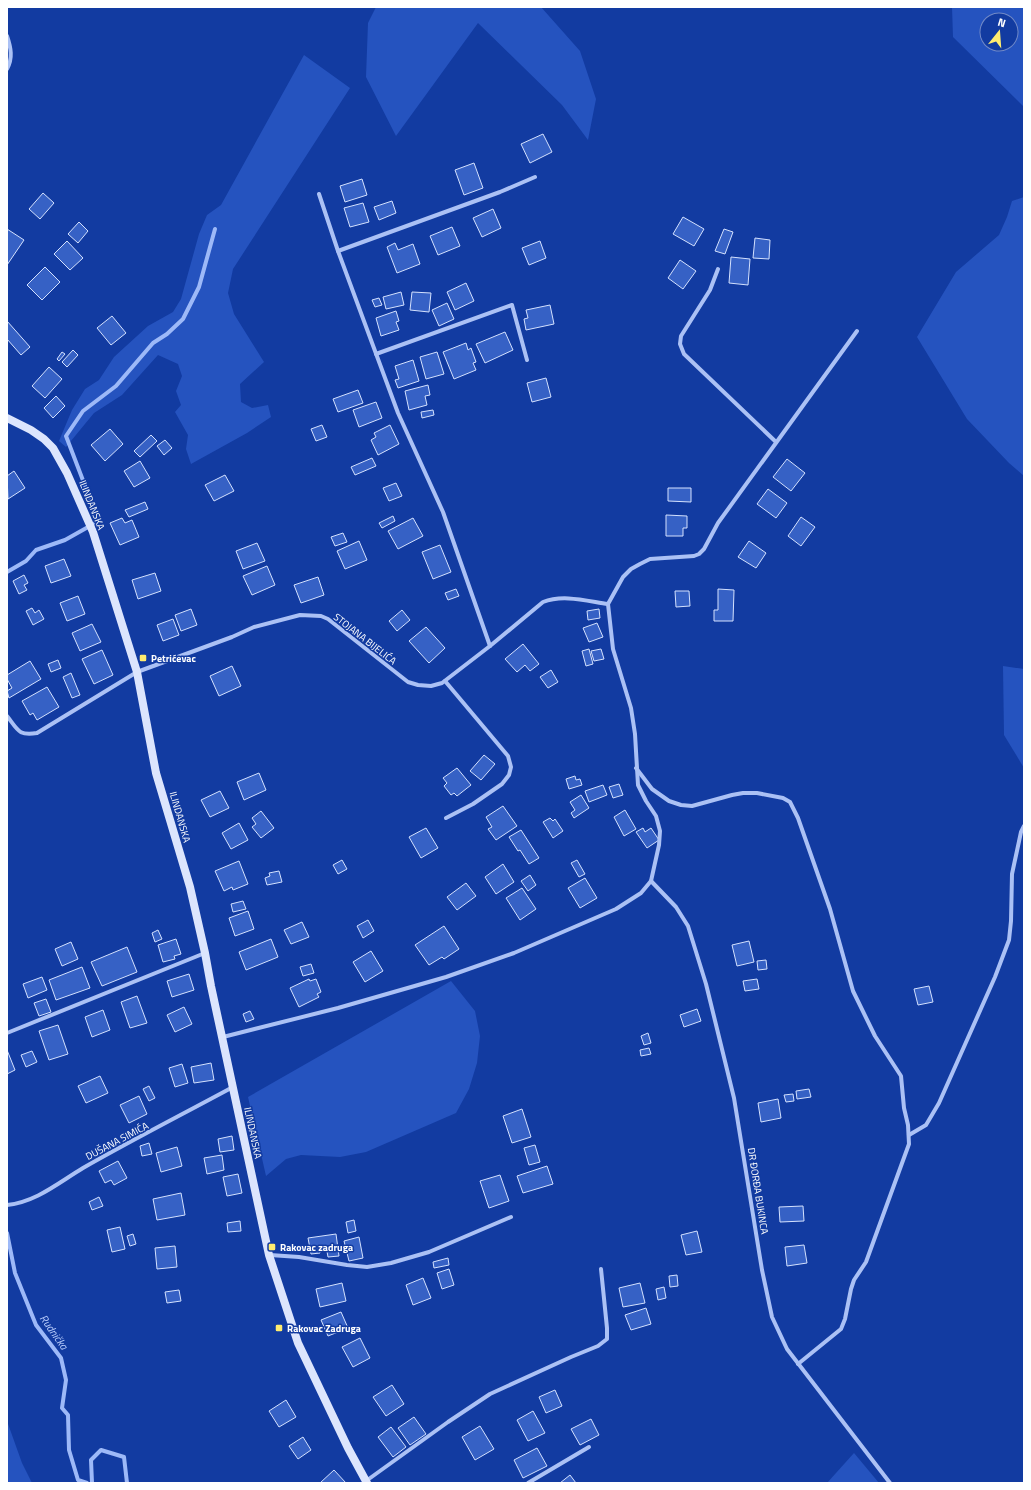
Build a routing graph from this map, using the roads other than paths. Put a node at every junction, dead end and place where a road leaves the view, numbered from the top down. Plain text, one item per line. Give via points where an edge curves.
1 (7, 36) edge
2 (7, 69) edge
3 (535, 177) dead end
4 (319, 194) dead end
5 (338, 251) junction
6 (718, 269) dead end
7 (857, 331) dead end
8 (376, 354) junction
9 (527, 360) dead end
10 (7, 418) edge
11 (776, 442) junction
12 (608, 604) junction
13 (490, 646) junction
14 (137, 672) junction
15 (445, 681) junction
16 (7, 716) edge
17 (636, 768) junction
18 (446, 818) dead end
19 (1024, 826) edge
20 (651, 881) junction
21 (205, 953) junction
22 (7, 1033) edge
23 (223, 1037) junction
24 (233, 1087) junction
25 (909, 1135) junction
26 (7, 1205) edge
27 (511, 1217) dead end
28 (269, 1255) junction
29 (601, 1269) dead end
30 (798, 1364) junction
31 (589, 1447) dead end
32 (366, 1482) edge
33 (528, 1483) edge
34 (890, 1483) edge

1 - 2 street via 12,53
3 - 5 street
4 - 5 street
5 - 8 street
6 - 11 street via 710,290 681,336 680,344 684,354
7 - 11 street
8 - 9 street via 512,305
8 - 13 street via 398,413 443,512
10 - 14 street, ILINDANSKA via 44,439 53,448 68,473 93,532
11 - 12 street via 699,554 650,559 640,564 623,577
12 - 13 street, STOJANA BIJELIĆA via 551,599 543,602
12 - 17 street via 613,649 631,708
13 - 15 street, STOJANA BIJELIĆA
14 - 15 street, STOJANA BIJELIĆA via 254,627 300,615 311,615 321,616 335,623 408,682 431,686
14 - 16 street, STOJANA BIJELIĆA via 38,733 22,734
14 - 21 street, ILINDANSKA via 156,773 190,887
15 - 18 street via 508,756 511,767 502,784 473,804
17 - 20 street via 638,785 656,816 660,831
17 - 25 street via 652,789 669,801 681,805 697,805 744,793 783,798 790,802 830,909 853,991 875,1036 901,1076
19 - 25 street via 1012,874 1008,940 995,977 939,1103 926,1125
20 - 23 street via 641,893 616,910 514,953 446,977
20 - 30 street, DR ĐORĐA BUKINCA via 684,917 702,969 734,1098 772,1317 786,1349
21 - 22 street
21 - 23 street, ILINDANSKA
23 - 24 street, ILINDANSKA
24 - 26 street, DUŠANA SIMIĆA via 82,1169 38,1196
24 - 28 street, ILINDANSKA
25 - 30 street via 909,1144 866,1262 854,1280 841,1329
27 - 28 street via 429,1252 391,1263 347,1266 299,1257
28 - 32 street, ILINDANSKA via 298,1343
29 - 32 street via 607,1339 598,1346 490,1394
30 - 34 street, DR ĐORĐA BUKINCA
31 - 33 street

